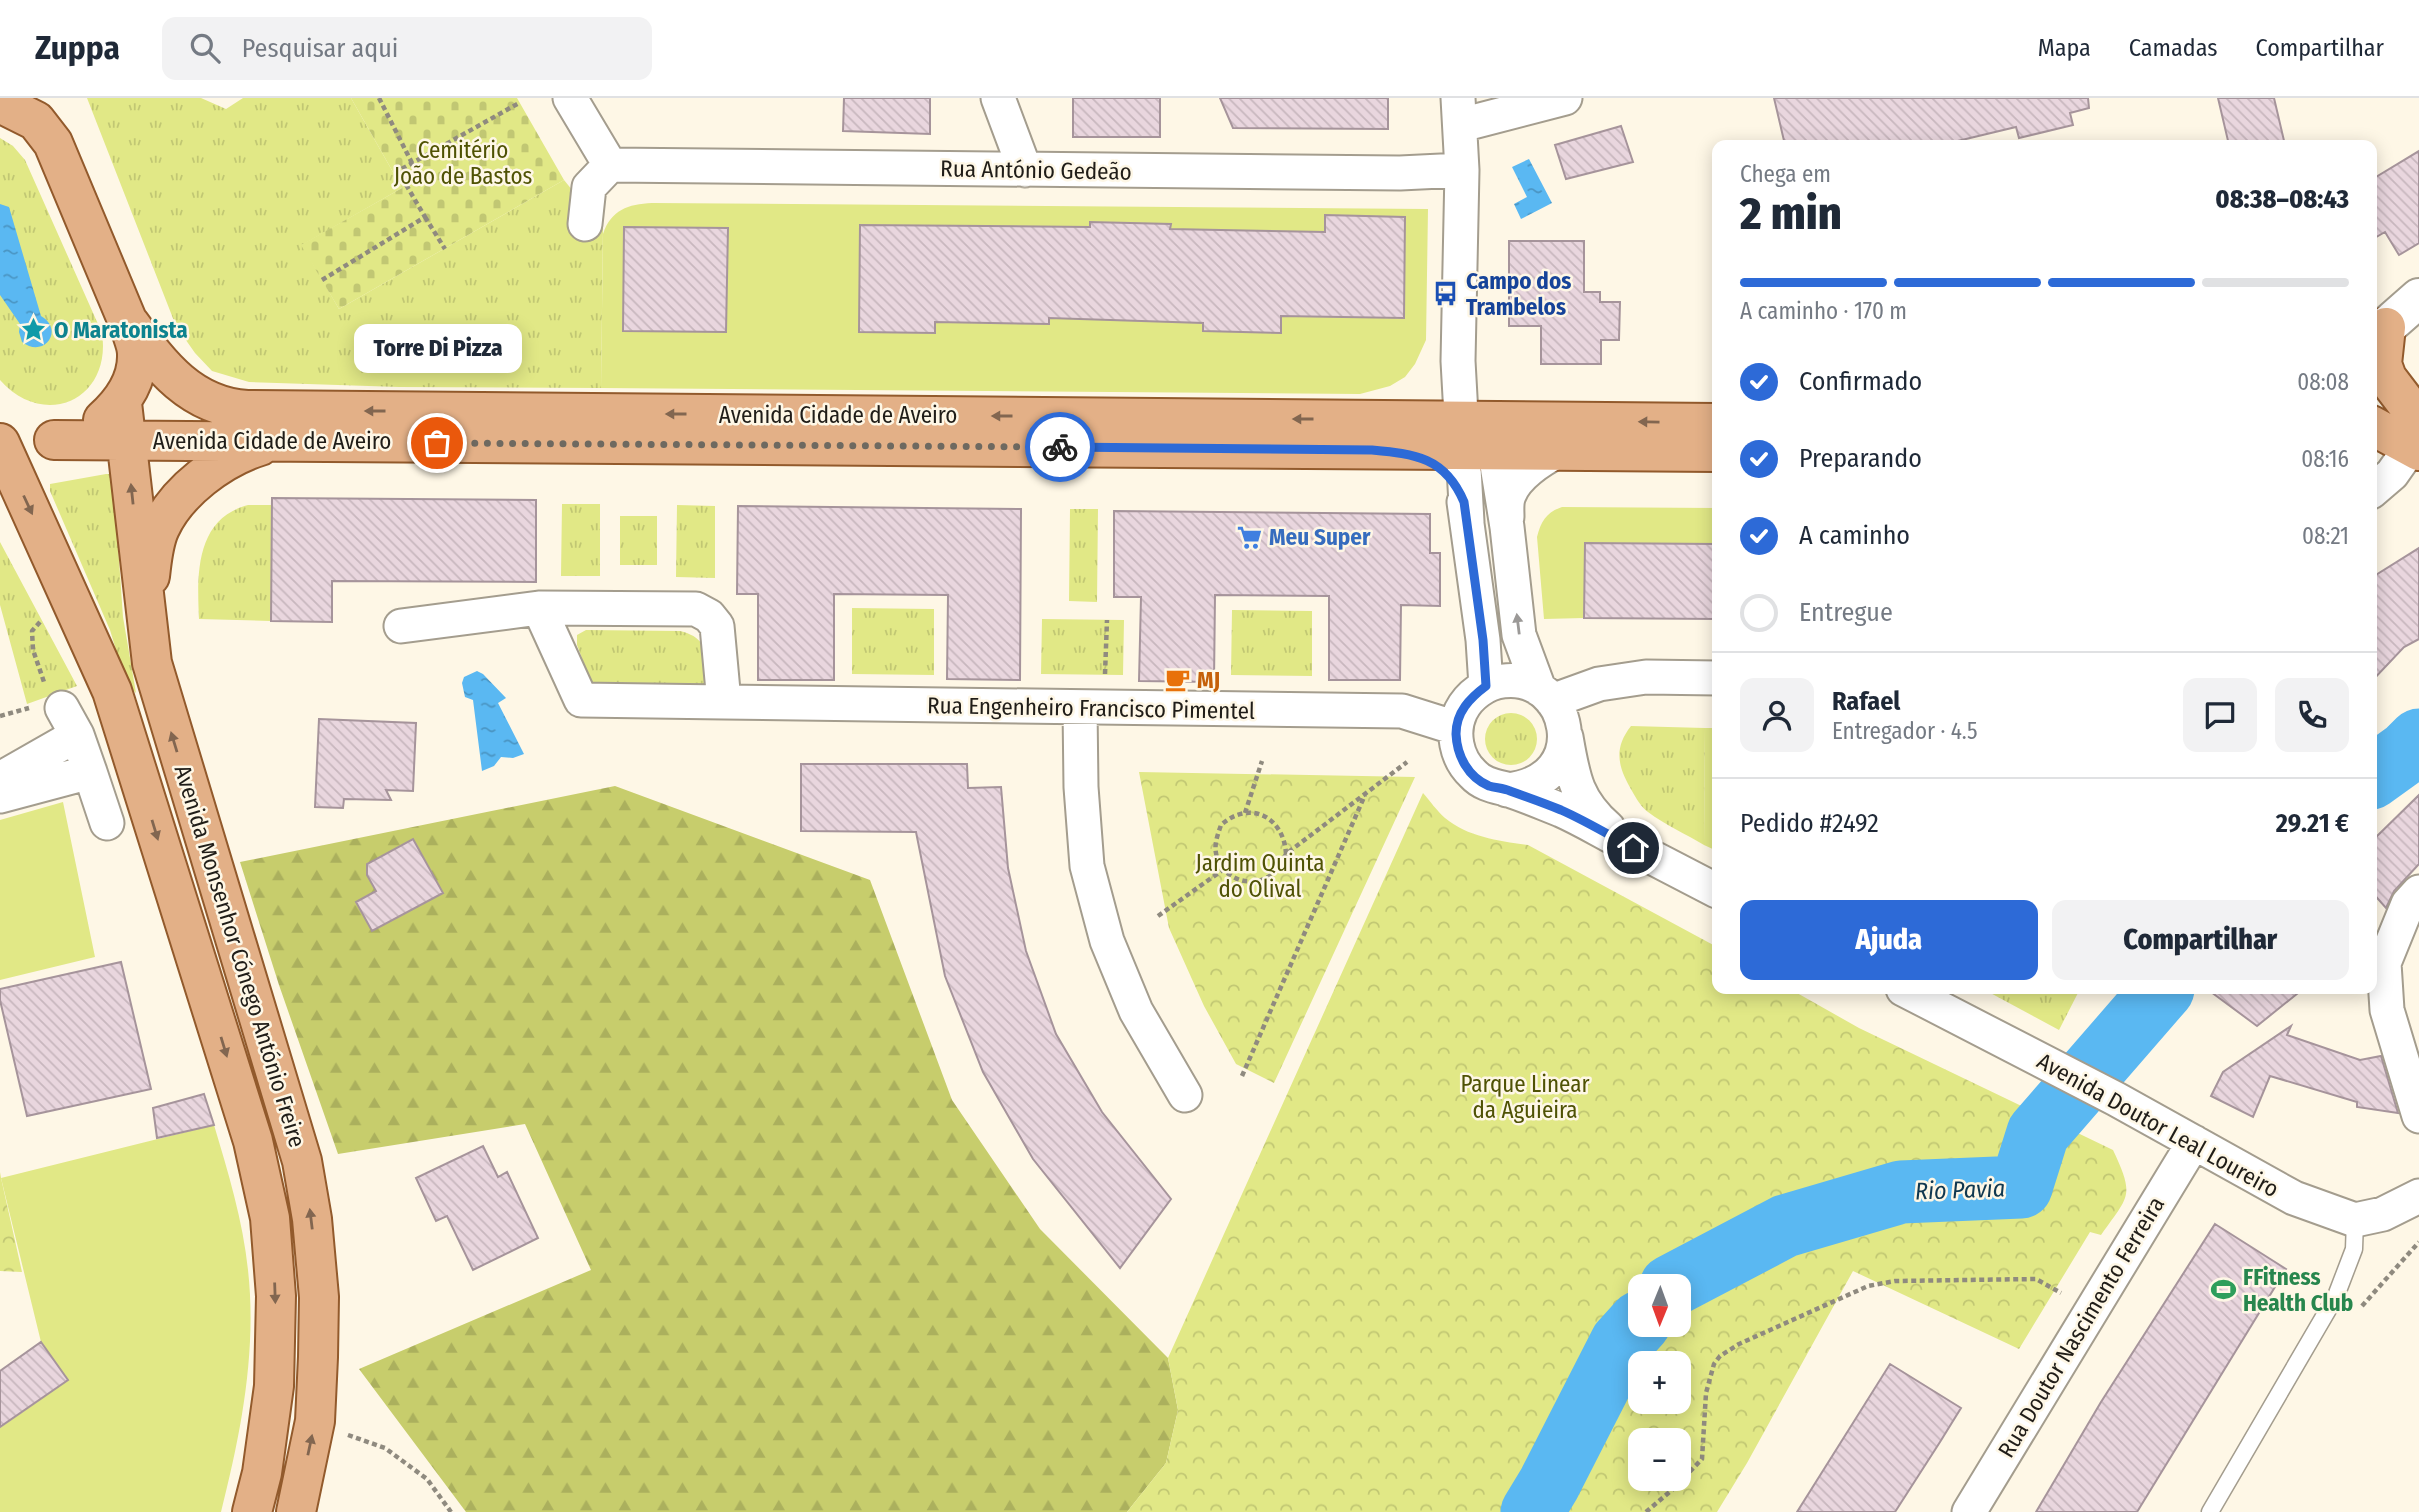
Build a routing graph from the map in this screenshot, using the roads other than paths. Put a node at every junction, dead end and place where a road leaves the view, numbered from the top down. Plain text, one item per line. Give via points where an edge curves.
1 (40, 98) edge
2 (570, 98) edge
3 (998, 98) edge
4 (1565, 98) edge
5 (0, 103) edge
6 (1459, 111) edge
7 (53, 143) junction
8 (610, 166) junction
9 (1025, 170) junction
10 (1462, 170) junction
11 (585, 225) dead end
12 (2419, 298) edge
13 (130, 324) junction
14 (2377, 333) edge
15 (2377, 339) edge
16 (2377, 399) edge
17 (122, 403) junction
18 (1712, 423) edge
19 (0, 427) edge
20 (2406, 434) edge
21 (1371, 435) junction
22 (1471, 436) junction
23 (1558, 436) junction
24 (54, 440) junction
25 (126, 440) junction
26 (276, 441) junction
27 (0, 443) edge
28 (1712, 451) edge
29 (2377, 482) edge
30 (1507, 527) junction
31 (539, 608) junction
32 (145, 617) junction
33 (401, 626) dead end
34 (1712, 678) edge
35 (1486, 686) junction
36 (1546, 695) junction
37 (724, 702) junction
38 (1080, 708) junction
39 (1456, 728) junction
40 (1565, 733) junction
41 (90, 772) junction
42 (0, 779) edge
43 (1507, 789) junction
44 (0, 796) edge
45 (107, 823) dead end
46 (1625, 844) junction
47 (1712, 888) edge
48 (2419, 892) edge
49 (1913, 994) edge
50 (1185, 1095) dead end
51 (2419, 1116) edge
52 (2194, 1142) junction
53 (2419, 1196) edge
54 (2355, 1220) junction
55 (252, 1512) edge
56 (296, 1512) edge
57 (1969, 1512) edge
58 (2210, 1512) edge

1 - 7 main road
2 - 8 street
3 - 9 street
4 - 6 street
5 - 7 main road via 36,121
6 - 10 street
7 - 13 main road
8 - 9 street, Rua António Gedeão
8 - 11 street via 589,187
9 - 10 street, Rua António Gedeão
10 - 22 street
12 - 14 street
13 - 17 main road via 137,354
21 -> 13 main road, Avenida Cidade de Aveiro via 247,410 216,405 189,390 153,356
15 - 20 main road
16 - 20 main road
17 - 24 main road via 93,429
17 - 25 main road, Avenida Monsenhor Cónego António Freire
18 -> 23 main road, Avenida Cidade de Aveiro
19 - 24 main road, Avenida Cidade de Aveiro via 29,439
20 - 29 street via 2404,457
21 - 22 main road, Avenida Cidade de Aveiro
21 - 22 street, Avenida Cidade de Aveiro via 1435,464
21 - 26 main road, Avenida Cidade de Aveiro
22 - 23 main road, Avenida Cidade de Aveiro
22 - 23 street, Avenida Cidade de Aveiro via 1504,412
22 - 30 street, Avenida Cidade de Aveiro via 1498,483
22 - 35 street
23 - 28 main road, Avenida Cidade de Aveiro
23 - 30 street via 1513,487 1507,501
24 - 25 main road, Avenida Cidade de Aveiro
25 - 26 main road, Avenida Cidade de Aveiro
32 -> 25 main road, Avenida Monsenhor Cónego António Freire
26 - 32 main road via 213,470 169,513 152,555
27 -> 55 main road, Avenida Monsenhor Cónego António Freire via 112,691 253,1141 270,1218 276,1296 274,1386
36 -> 30 street via 1519,635
31 - 33 street
31 - 37 street, Rua Engenheiro Francisco Pimentel via 581,700
31 - 37 street via 696,609 717,626
56 -> 32 main road, Avenida Monsenhor Cónego António Freire via 315,1421 319,1297 312,1219 302,1161 164,708
34 - 36 street via 1646,677
35 - 36 street via 1522,682
35 - 39 street via 1466,704
36 - 40 street via 1561,716
37 - 38 street, Rua Engenheiro Francisco Pimentel
38 - 39 street, Rua Engenheiro Francisco Pimentel via 1402,711
38 - 50 street via 1087,866 1107,941 1136,1012
39 - 43 street via 1457,746 1474,776
40 - 43 street via 1554,768 1525,788
40 - 46 street via 1579,794 1595,817
41 - 42 street via 55,710
41 - 44 street
41 - 45 street
43 - 46 street via 1563,811
46 - 47 street
48 - 51 street via 2408,904 2384,963 2386,1010
49 - 52 street, Avenida Doutor Leal Loureiro
52 - 54 street, Avenida Doutor Leal Loureiro via 2294,1198
52 - 57 street, Rua Doutor Nascimento Ferreira
53 - 54 street via 2383,1214
54 - 58 lane via 2354,1249 2336,1296

